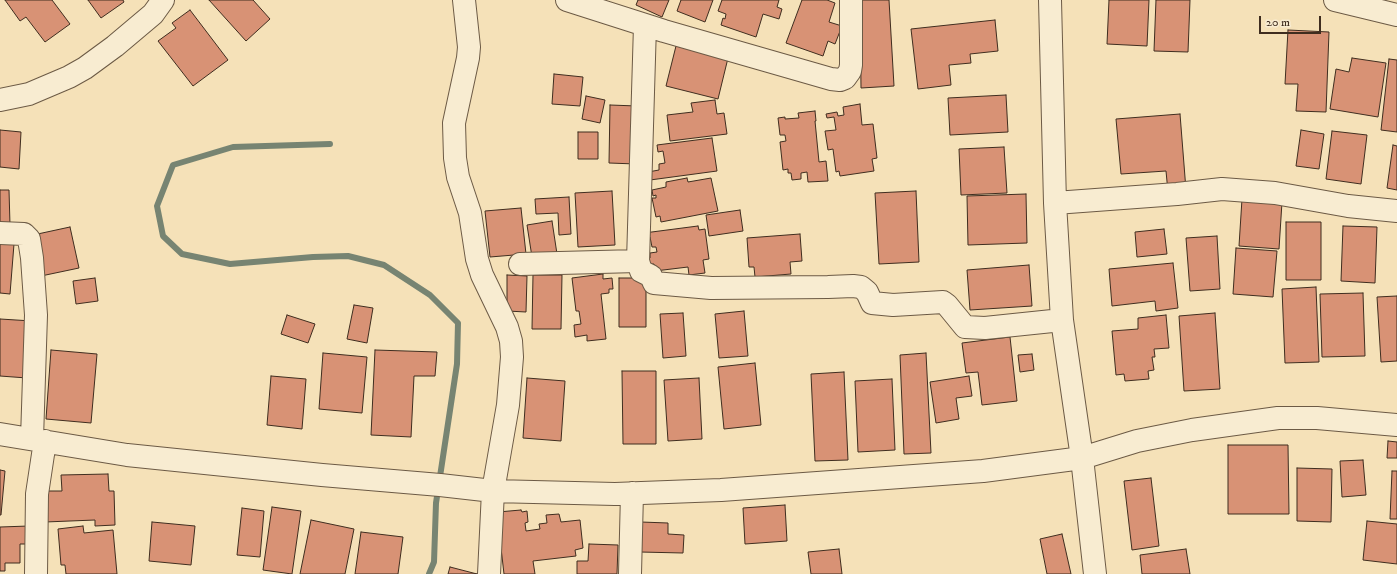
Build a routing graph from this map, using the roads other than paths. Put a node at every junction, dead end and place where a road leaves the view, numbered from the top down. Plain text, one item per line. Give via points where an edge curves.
1 (163, 0) edge
2 (464, 0) edge
3 (567, 0) edge
4 (851, 0) edge
5 (1050, 0) edge
6 (1335, 0) edge
7 (1397, 15) edge
8 (645, 24) junction
9 (0, 100) edge
10 (1055, 203) junction
11 (1397, 211) edge
12 (0, 234) edge
13 (638, 261) junction
14 (520, 264) dead end
15 (1062, 320) junction
16 (1397, 425) edge
17 (0, 434) edge
18 (38, 440) junction
19 (1082, 458) junction
20 (493, 491) junction
21 (632, 493) junction
22 (36, 574) edge
23 (489, 574) edge
24 (630, 574) edge
25 (1095, 574) edge

1 - 9 street via 153,14 85,68 29,94
2 - 20 street via 469,46 454,123 455,158 458,177 470,213 482,275 507,327 512,357 508,405
3 - 8 street
4 - 8 street via 851,65 845,78 840,80 830,80
5 - 10 street
6 - 7 street
8 - 13 street
10 - 11 street via 1222,189 1275,193 1348,206
10 - 15 street
12 - 18 street via 24,234 29,239 36,316
13 - 14 street
13 - 15 street via 641,271 651,276 654,283 711,288 853,286 861,287 872,303 893,305 943,302 966,327 985,328
15 - 19 street
16 - 19 street via 1317,418 1278,418 1137,441
17 - 18 street
18 - 20 street via 127,455
18 - 22 street
19 - 21 street via 983,471 721,490
19 - 25 street
20 - 21 street
20 - 23 street
21 - 24 street

